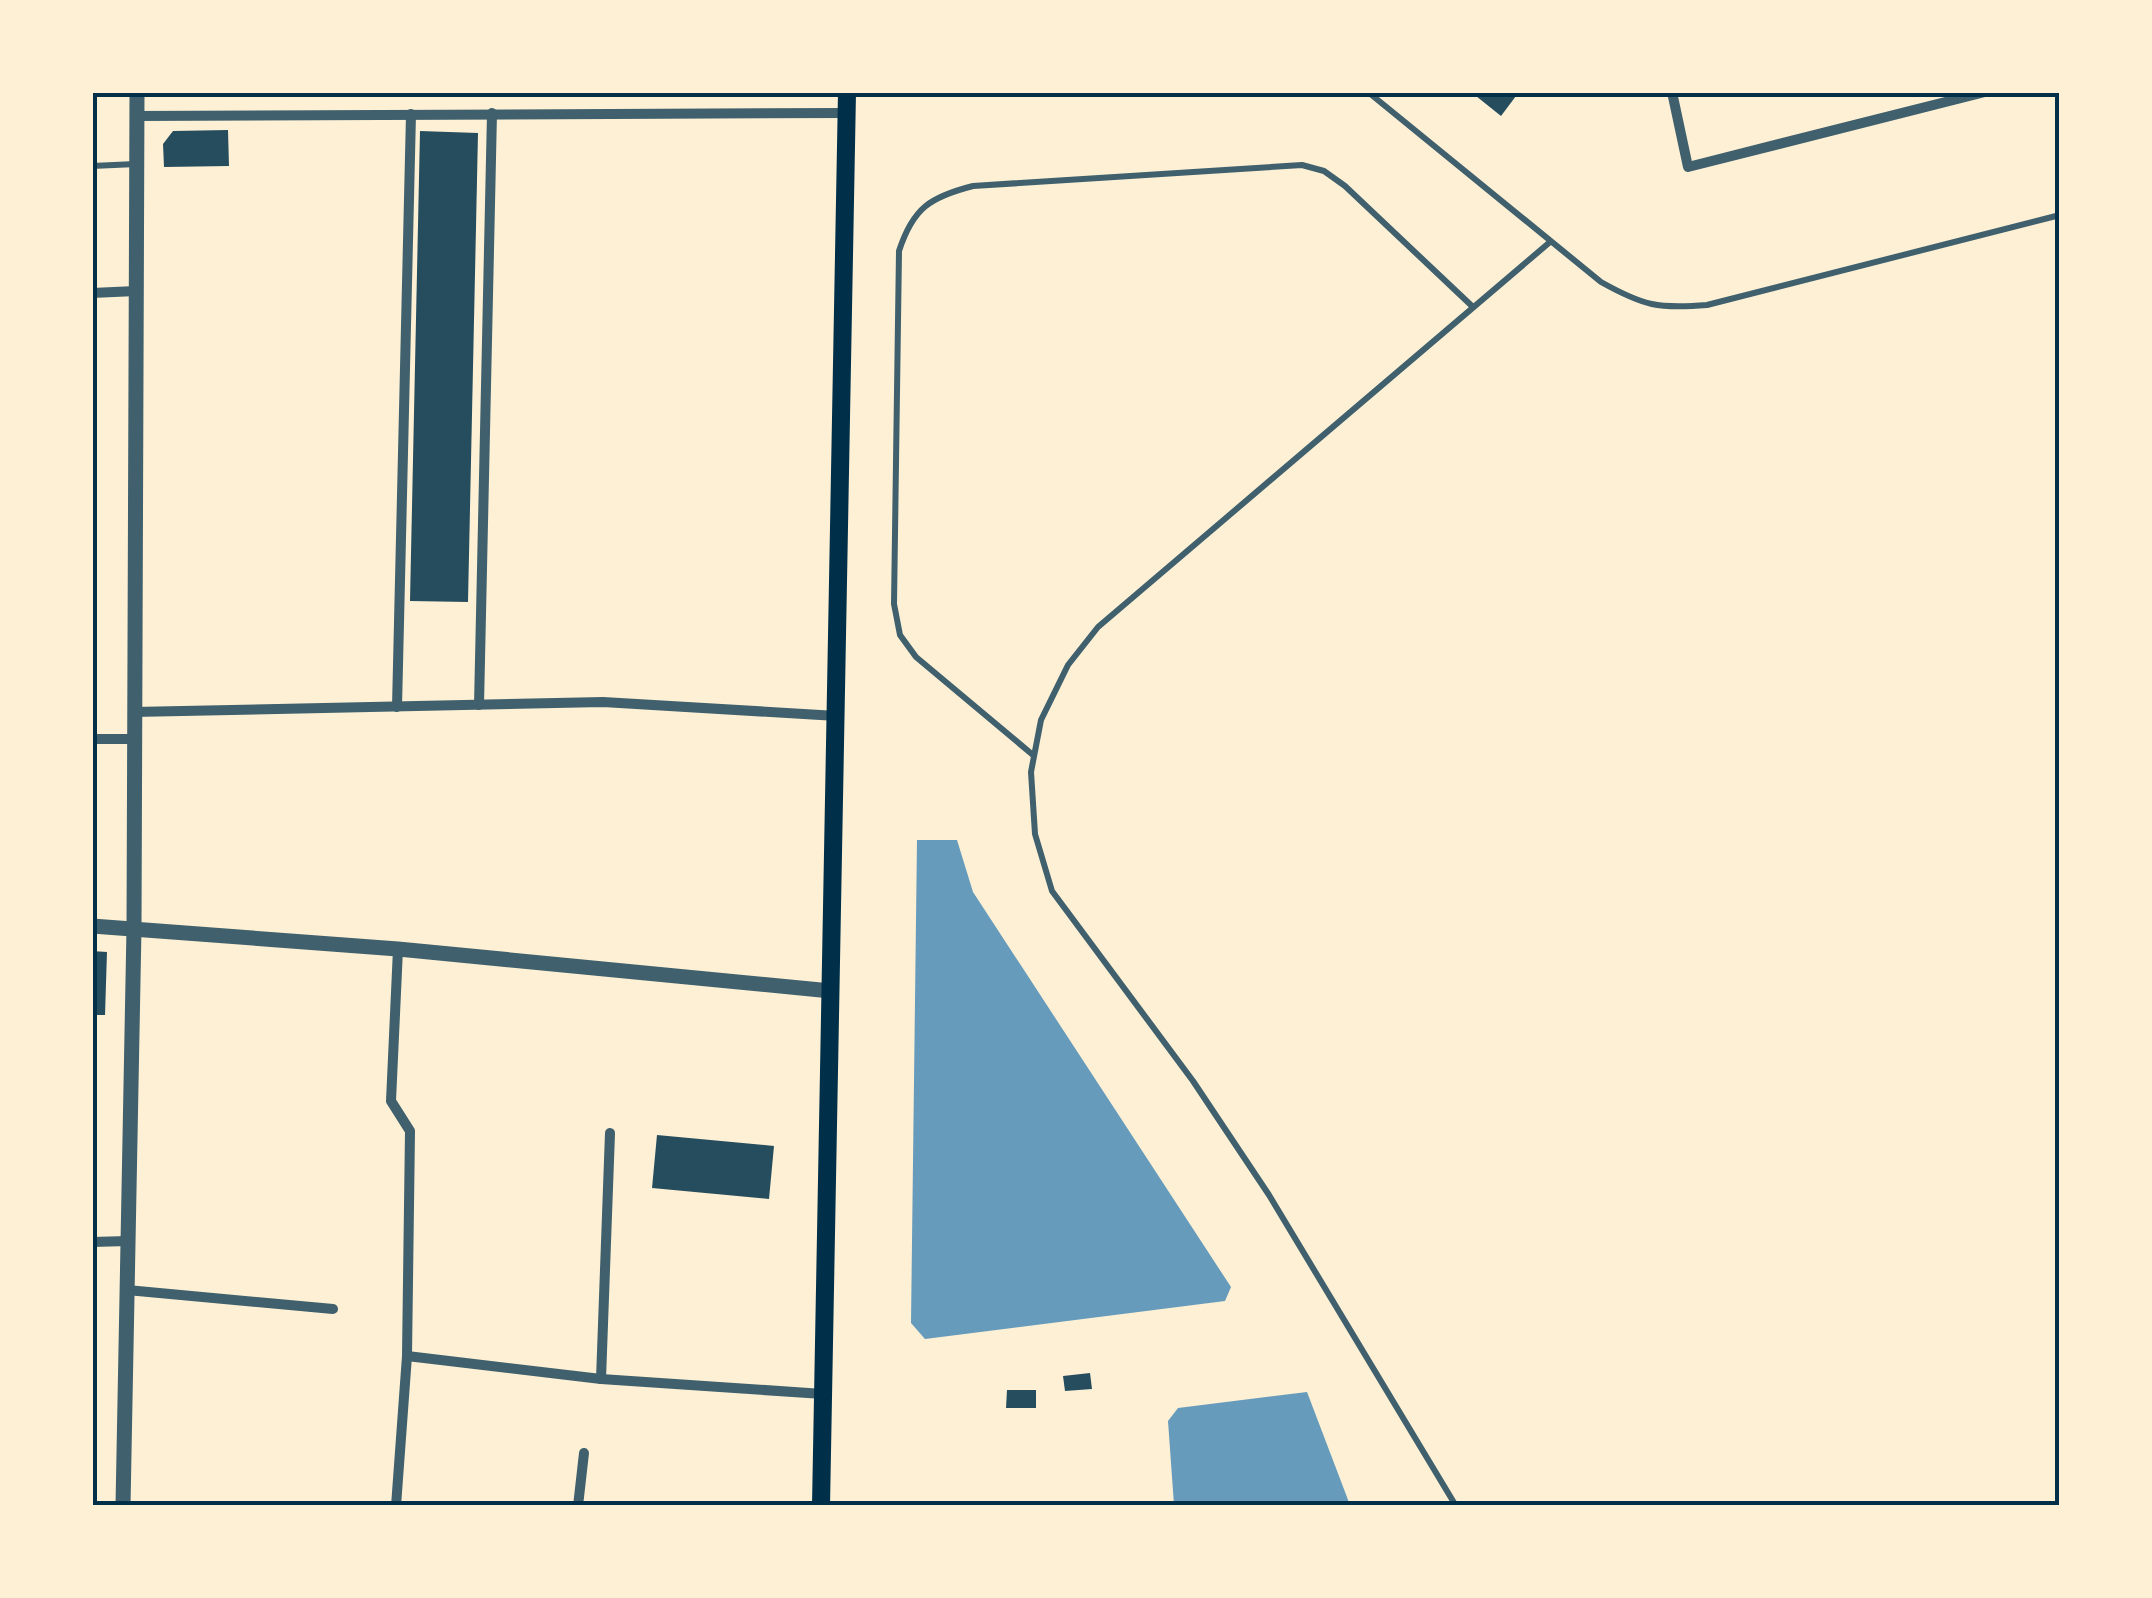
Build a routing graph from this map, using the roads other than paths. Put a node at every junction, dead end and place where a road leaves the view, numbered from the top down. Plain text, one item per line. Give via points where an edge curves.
1 (137, 92) edge
2 (847, 92) edge
3 (1368, 92) edge
4 (1672, 92) edge
5 (1985, 92) edge
6 (492, 113) junction
7 (847, 113) junction
8 (411, 114) junction
9 (137, 116) junction
10 (136, 164) junction
11 (92, 166) edge
12 (2060, 215) edge
13 (1550, 242) junction
14 (136, 290) junction
15 (92, 292) edge
16 (1474, 307) junction
17 (479, 706) junction
18 (398, 707) junction
19 (133, 712) junction
20 (836, 716) junction
21 (92, 739) edge
22 (133, 739) junction
23 (1034, 756) junction
24 (92, 926) edge
25 (134, 928) junction
26 (398, 949) junction
27 (831, 991) junction
28 (610, 1134) dead end
29 (128, 1241) junction
30 (92, 1242) edge
31 (127, 1290) junction
32 (333, 1310) dead end
33 (407, 1356) junction
34 (601, 1379) junction
35 (823, 1394) junction
36 (584, 1453) dead end
37 (123, 1506) edge
38 (396, 1506) edge
39 (578, 1506) edge
40 (821, 1506) edge
41 (1456, 1506) edge

1 - 9 street
2 - 7 main road
3 - 13 lane
4 - 5 street via 1688,168
6 - 7 street
6 - 8 street
6 - 17 street
7 - 20 main road
8 - 9 street
8 - 18 street
9 - 10 street
10 - 11 lane
10 - 14 street
12 - 13 lane via 1708,305 1668,308 1635,301 1601,282
13 - 16 lane
14 - 15 street
14 - 19 street
16 - 23 lane via 1098,627 1068,666 1041,720
16 - 23 lane via 1345,186 1302,164 972,186 923,206 899,251 894,604 900,635 916,657
17 - 18 street
17 - 20 street via 603,702
18 - 19 street
19 - 22 street
20 - 27 main road
21 - 22 street
22 - 25 street
23 - 41 lane via 1035,834 1052,891 1194,1081 1269,1195
24 - 25 street
25 - 26 street
25 - 29 street
26 - 27 street
26 - 33 street via 391,1101 410,1132
27 - 35 main road
28 - 34 street
29 - 30 street
29 - 31 street
31 - 32 street
31 - 37 street
33 - 34 street
33 - 38 street
34 - 35 street
35 - 40 main road
36 - 39 street

